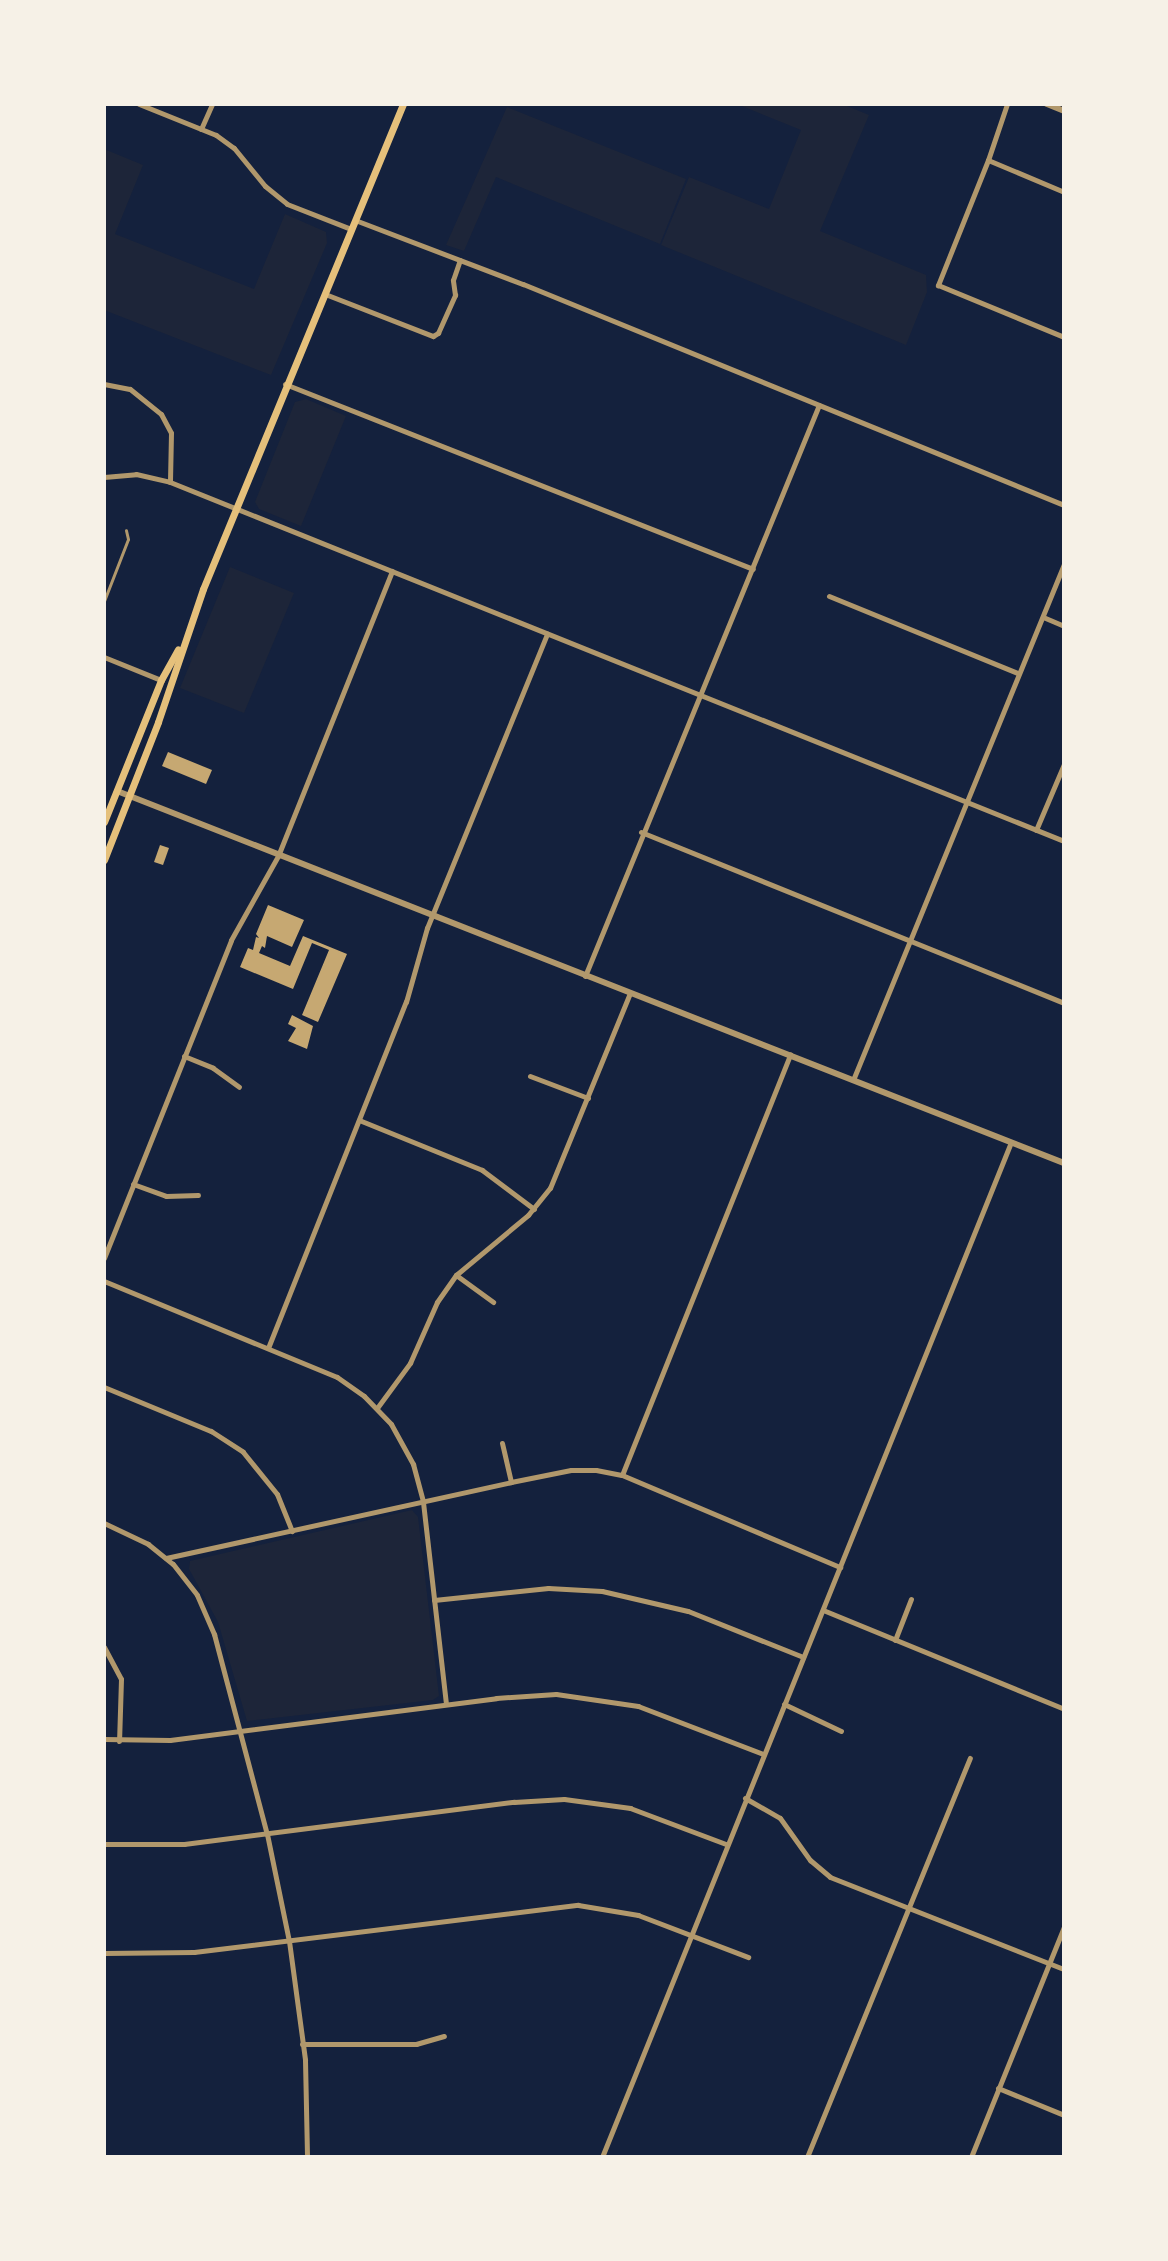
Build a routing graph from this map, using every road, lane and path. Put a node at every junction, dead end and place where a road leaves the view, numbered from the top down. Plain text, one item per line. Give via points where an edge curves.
1 (139, 104) edge
2 (212, 104) edge
3 (403, 104) edge
4 (1007, 104) edge
5 (1047, 104) edge
6 (1056, 106) edge
7 (1064, 111) edge
8 (201, 129) junction
9 (988, 160) junction
10 (1064, 192) edge
11 (355, 220) junction
12 (351, 229) junction
13 (460, 260) junction
14 (324, 294) junction
15 (1064, 337) edge
16 (104, 384) edge
17 (285, 384) junction
18 (819, 405) junction
19 (104, 477) edge
20 (170, 482) junction
21 (1064, 505) edge
22 (235, 509) junction
23 (126, 530) dead end
24 (1064, 564) edge
25 (753, 569) junction
26 (392, 571) junction
27 (829, 596) dead end
28 (104, 601) edge
29 (1042, 617) junction
30 (1064, 626) edge
31 (547, 634) junction
32 (185, 636) junction
33 (104, 657) edge
34 (1018, 673) junction
35 (161, 680) junction
36 (698, 694) junction
37 (1064, 764) edge
38 (117, 791) junction
39 (129, 796) junction
40 (966, 802) junction
41 (104, 822) edge
42 (1036, 830) junction
43 (641, 832) junction
44 (1064, 841) edge
45 (278, 856) junction
46 (104, 860) edge
47 (433, 917) junction
48 (909, 939) junction
49 (585, 976) junction
50 (630, 993) junction
51 (1064, 1003) edge
52 (790, 1054) junction
53 (184, 1056) junction
54 (530, 1076) dead end
55 (853, 1080) junction
56 (239, 1087) dead end
57 (588, 1098) junction
58 (359, 1120) junction
59 (1011, 1142) junction
60 (1064, 1163) edge
61 (133, 1184) junction
62 (198, 1195) dead end
63 (534, 1209) junction
64 (104, 1258) edge
65 (456, 1275) junction
66 (104, 1281) edge
67 (493, 1302) dead end
68 (268, 1348) junction
69 (104, 1387) edge
70 (377, 1408) junction
71 (502, 1443) dead end
72 (622, 1475) junction
73 (511, 1482) junction
74 (423, 1502) junction
75 (104, 1523) edge
76 (292, 1531) junction
77 (166, 1558) junction
78 (840, 1567) junction
79 (911, 1599) dead end
80 (434, 1600) junction
81 (823, 1610) junction
82 (895, 1640) junction
83 (104, 1647) edge
84 (803, 1657) junction
85 (446, 1704) junction
86 (784, 1704) junction
87 (1064, 1709) edge
88 (240, 1731) junction
89 (841, 1731) dead end
90 (104, 1739) edge
91 (119, 1741) junction
92 (763, 1754) junction
93 (970, 1758) dead end
94 (745, 1798) junction
95 (267, 1834) junction
96 (104, 1844) edge
97 (726, 1844) junction
98 (907, 1907) junction
99 (1064, 1927) edge
100 (689, 1934) junction
101 (289, 1941) junction
102 (104, 1953) edge
103 (748, 1957) dead end
104 (1049, 1963) junction
105 (1064, 1969) edge
106 (444, 2036) dead end
107 (302, 2044) junction
108 (998, 2088) junction
109 (1064, 2115) edge
110 (307, 2157) edge
111 (602, 2157) edge
112 (807, 2157) edge
113 (971, 2157) edge

1 - 8 street
2 - 8 street
3 - 11 main road
4 - 9 street
5 - 6 street
6 - 7 street
8 - 12 street via 234,148 287,204
9 - 10 street
9 - 15 street via 938,285
11 - 12 main road
11 - 13 street
12 - 14 main road
13 - 14 street via 453,280 455,295 433,336
13 - 18 street
14 - 17 main road
16 - 20 street via 130,389 161,414 171,433
17 - 22 main road
17 - 25 street
18 - 21 street
18 - 25 street
19 - 20 street via 136,474
20 - 22 street
22 - 26 street
22 - 32 main road
23 - 28 lane via 128,539
24 - 29 street
25 - 36 street
26 - 31 street
26 - 45 street
27 - 34 street
29 - 30 street
29 - 34 street
31 - 36 street
31 - 47 street
32 - 35 main road
32 - 39 main road
33 - 35 street
34 - 40 street
35 - 38 main road
36 - 40 street
36 - 43 street
37 - 42 street
38 - 39 street
38 - 41 main road
39 - 45 street
39 - 46 main road
40 - 42 street
40 - 48 street
42 - 44 street
43 - 48 street
43 - 49 street
45 - 47 street
45 - 53 street via 231,940
47 - 49 street
47 - 58 street via 412,988
48 - 51 street
48 - 55 street
49 - 50 street
50 - 52 street
50 - 57 street
52 - 55 street
52 - 72 street
53 - 56 street
53 - 61 street
54 - 57 street
55 - 59 street
57 - 63 street via 555,1178
58 - 63 street via 482,1170
58 - 68 street
59 - 60 street
59 - 78 street
61 - 62 street via 166,1196
61 - 64 street
63 - 65 street
65 - 67 street
65 - 70 street via 437,1302 410,1363
66 - 68 street
68 - 70 street via 337,1377
69 - 76 street via 199,1425 235,1446 268,1480
70 - 74 street via 404,1445
71 - 73 street
72 - 73 street via 571,1470
72 - 78 street
73 - 74 street
74 - 76 street
74 - 80 street
75 - 77 street
76 - 77 street
77 - 88 street via 207,1612
78 - 81 street
79 - 82 street
80 - 84 street via 548,1588 616,1593 688,1611
80 - 85 street
81 - 82 street
81 - 84 street
82 - 87 street
83 - 91 street via 121,1679
84 - 86 street
85 - 88 street
85 - 92 street via 524,1695 607,1700 662,1714
86 - 89 street
86 - 92 street
88 - 91 street
88 - 95 street
90 - 91 street
92 - 94 street
93 - 98 street
94 - 97 street
94 - 98 street via 780,1818 810,1860 830,1877
95 - 96 street via 184,1844
95 - 97 street via 564,1799 630,1808
95 - 101 street
97 - 100 street
98 - 104 street
98 - 112 street
99 - 104 street
100 - 101 street via 617,1909 578,1905
100 - 103 street
100 - 111 street
101 - 102 street via 194,1952
101 - 107 street
104 - 105 street
104 - 108 street
106 - 107 street via 416,2044
107 - 110 street
108 - 109 street
108 - 113 street

